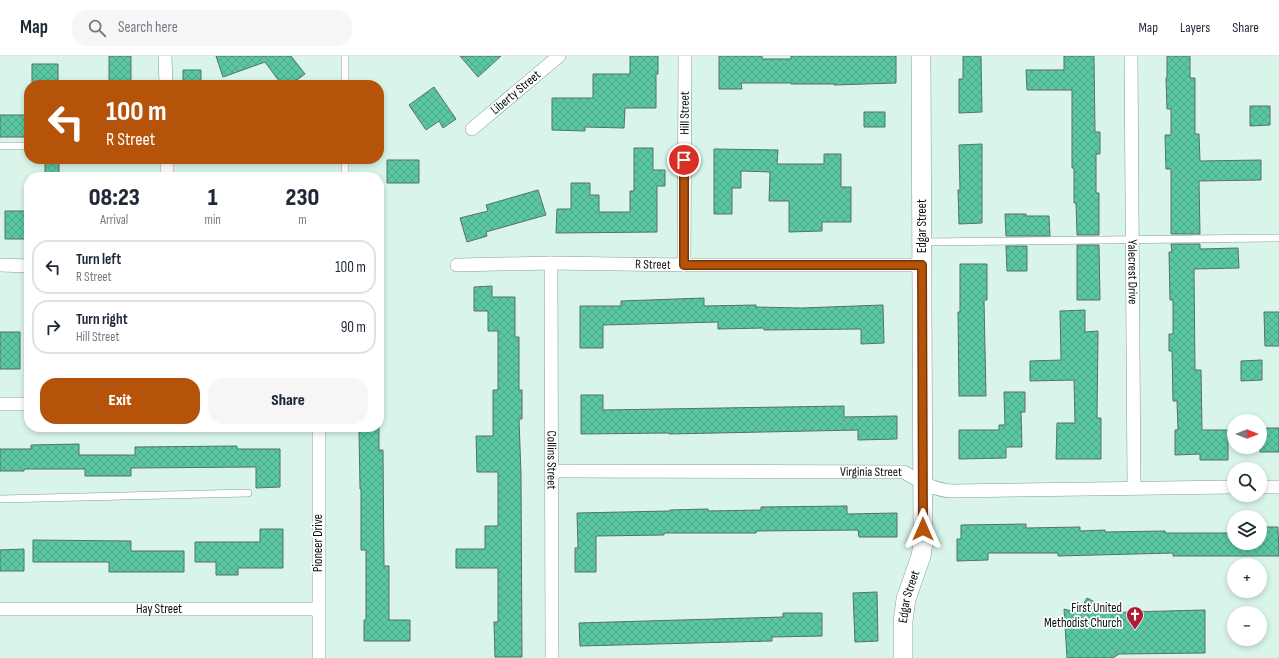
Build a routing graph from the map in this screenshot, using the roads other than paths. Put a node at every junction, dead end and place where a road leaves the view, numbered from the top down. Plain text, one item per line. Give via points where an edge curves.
1 (165, 56) edge
2 (345, 56) edge
3 (559, 56) edge
4 (685, 56) edge
5 (921, 56) edge
6 (1131, 56) edge
7 (166, 80) edge
8 (345, 80) edge
9 (472, 129) dead end
10 (0, 146) edge
11 (24, 146) edge
12 (1279, 238) edge
13 (1133, 239) junction
14 (922, 242) junction
15 (551, 263) junction
16 (457, 265) dead end
17 (684, 265) junction
18 (922, 265) junction
19 (0, 266) edge
20 (24, 266) edge
21 (0, 404) edge
22 (24, 404) edge
23 (319, 432) edge
24 (552, 471) junction
25 (923, 484) junction
26 (1227, 487) edge
27 (1267, 487) edge
28 (1279, 487) edge
29 (1134, 488) junction
30 (248, 493) dead end
31 (0, 499) edge
32 (0, 609) edge
33 (318, 609) junction
34 (319, 658) edge
35 (552, 658) edge
36 (903, 658) edge

1 - 7 street
2 - 8 lane
3 - 9 street, Liberty Street
4 - 17 street, Hill Street
5 - 14 street, Edgar Street
6 - 13 street, Yalecrest Drive
10 - 11 lane
12 - 13 lane
13 - 14 lane
13 - 29 street, Yalecrest Drive
14 - 18 street, Edgar Street
15 - 16 street, R Street
15 - 17 street, R Street
15 - 24 street, Collins Street
17 - 18 street, R Street
18 - 25 street, Edgar Street
19 - 20 street
21 - 22 street
23 - 33 street, Pioneer Drive
24 - 25 street, Virginia Street via 904,472
24 - 35 street, Collins Street
25 - 29 street, Virginia Street via 945,491
25 - 36 street, Edgar Street via 923,543 906,599
26 - 29 street, Virginia Street
27 - 28 street
30 - 31 lane
32 - 33 street, Hay Street
33 - 34 street, Pioneer Drive

